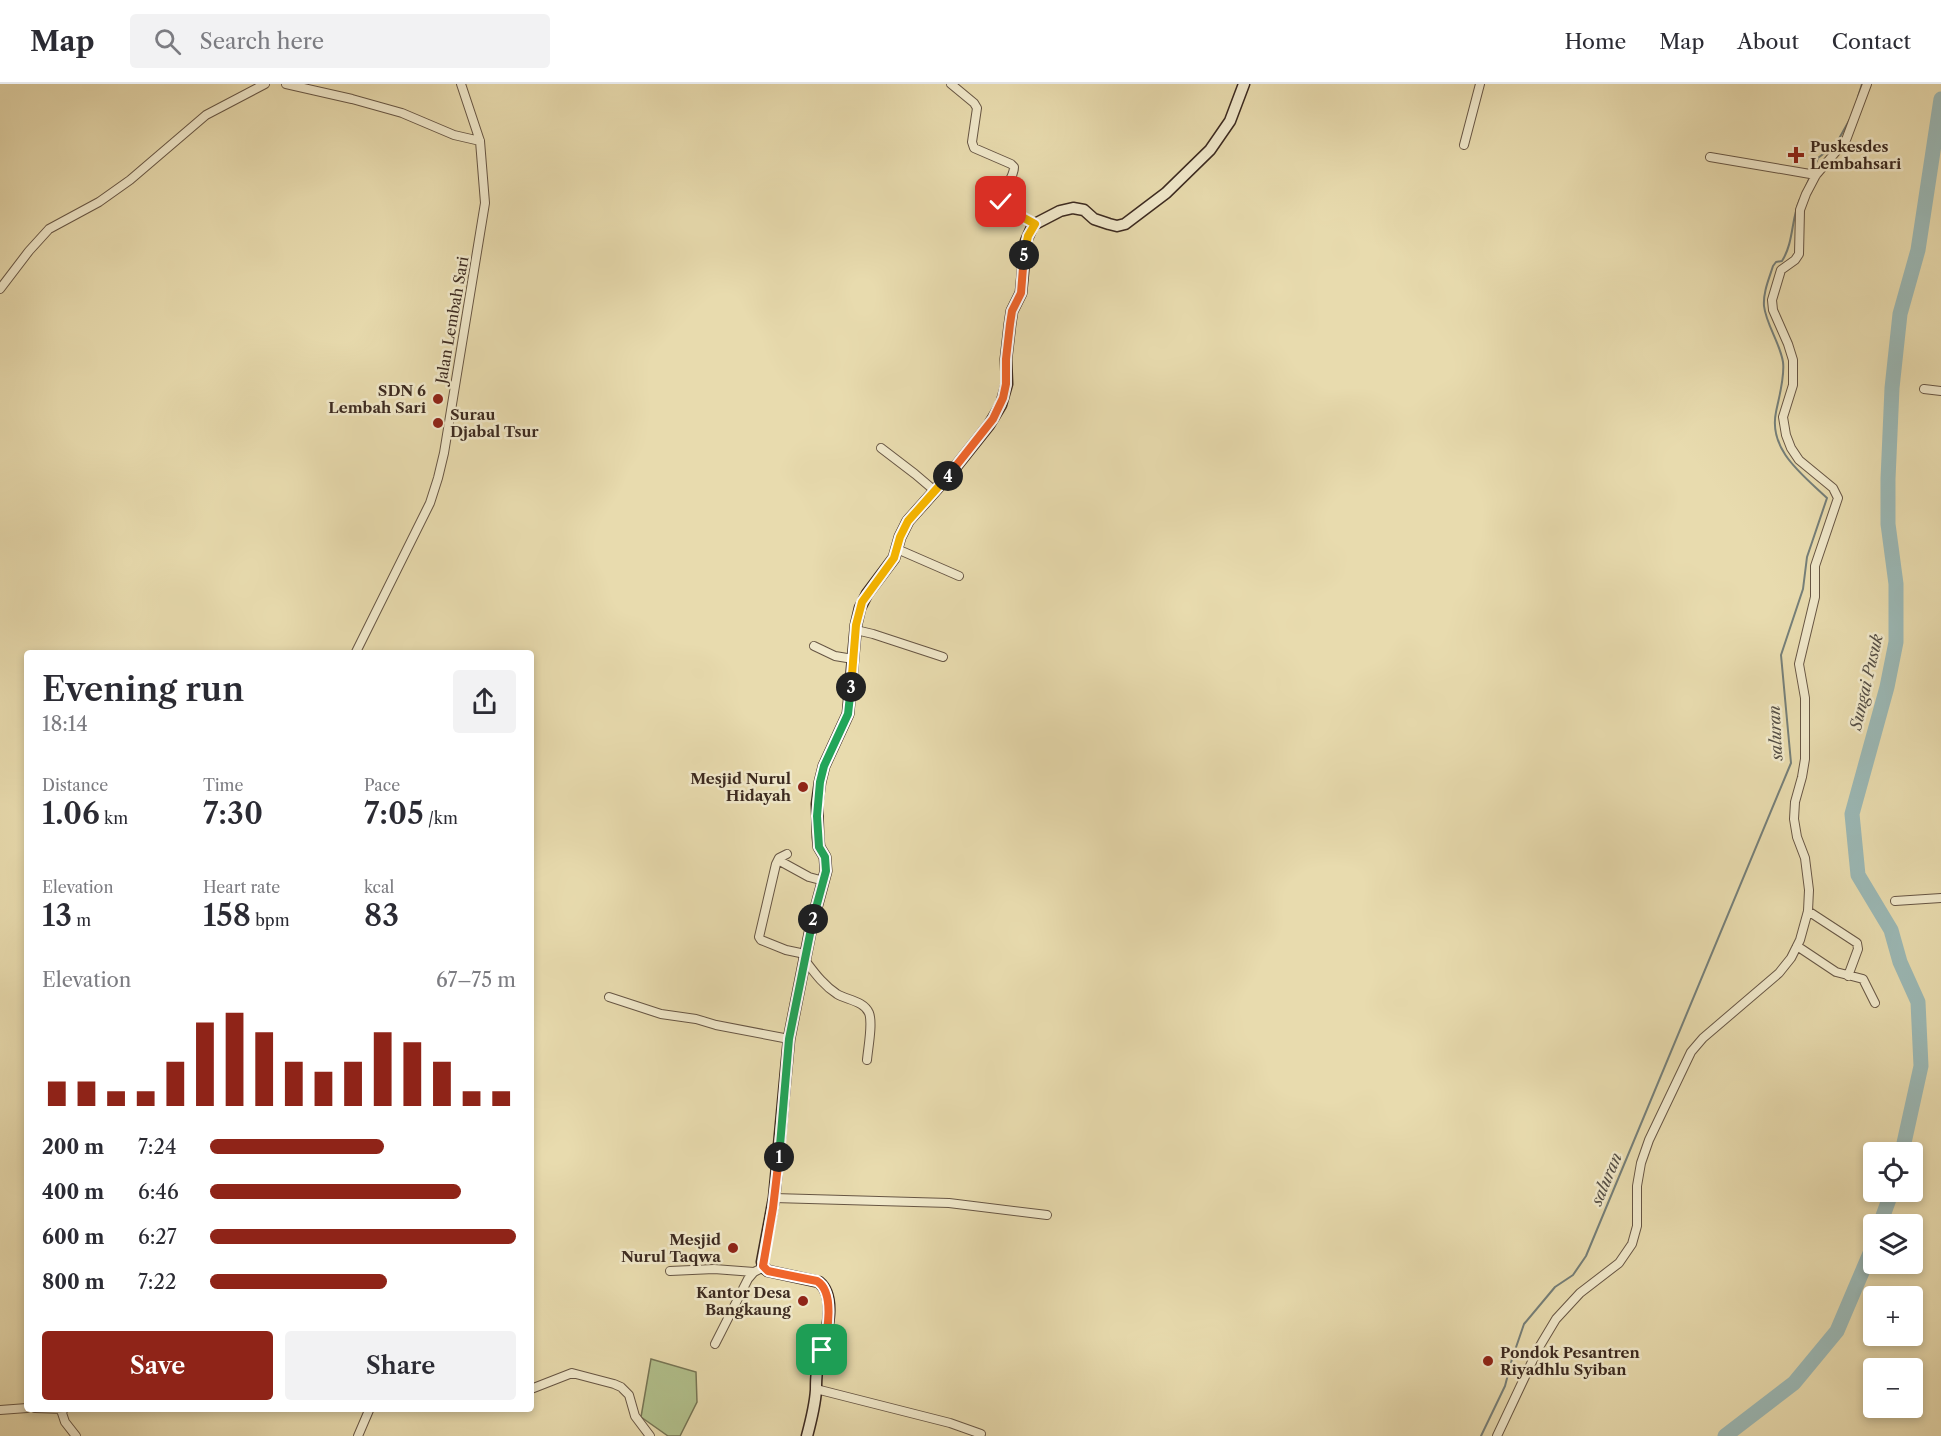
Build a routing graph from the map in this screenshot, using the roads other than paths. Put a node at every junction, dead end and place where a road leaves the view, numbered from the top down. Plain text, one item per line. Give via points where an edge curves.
1 (265, 84) edge
2 (286, 84) edge
3 (461, 84) edge
4 (951, 84) edge
5 (1244, 84) edge
6 (1480, 84) edge
7 (1867, 84) edge
8 (480, 141) junction
9 (1464, 145) dead end
10 (1710, 157) dead end
11 (1812, 174) junction
12 (1035, 224) junction
13 (0, 289) edge
14 (1924, 389) dead end
15 (1941, 391) edge
16 (881, 448) dead end
17 (934, 491) junction
18 (897, 549) junction
19 (959, 576) dead end
20 (856, 630) junction
21 (814, 646) dead end
22 (358, 650) edge
23 (943, 657) dead end
24 (854, 659) junction
25 (787, 854) dead end
26 (778, 860) junction
27 (824, 881) junction
28 (1941, 898) edge
29 (1895, 901) dead end
30 (1808, 911) junction
31 (1797, 946) junction
32 (805, 956) junction
33 (1848, 975) junction
34 (609, 997) dead end
35 (1875, 1004) dead end
36 (789, 1039) junction
37 (867, 1060) dead end
38 (774, 1198) junction
39 (1047, 1215) dead end
40 (759, 1269) junction
41 (670, 1271) dead end
42 (715, 1344) dead end
43 (534, 1388) edge
44 (816, 1389) junction
45 (24, 1408) edge
46 (0, 1410) edge
47 (63, 1412) edge
48 (368, 1412) edge
49 (981, 1434) dead end
50 (76, 1436) edge
51 (358, 1436) edge
52 (650, 1436) edge
53 (807, 1436) edge
54 (1497, 1436) edge

1 - 13 street via 206,115 130,180 49,229
2 - 8 street via 402,113 454,135
3 - 8 street, Jalan Lembah Sari
4 - 12 street via 977,108 974,148 1014,167 1001,203
5 - 12 street via 1230,121 1210,150 1166,193 1125,224 1109,224 1073,208
6 - 9 street
7 - 11 street via 1846,140
8 - 22 street, Jalan Lembah Sari via 484,213 438,478 430,503
10 - 11 street
11 - 30 street via 1800,210 1800,254 1781,270 1772,300 1793,360 1793,385 1784,417 1786,435 1799,460 1833,488 1838,498 1815,566 1815,597 1799,664 1805,698 1805,759 1794,819 1807,868
12 - 17 street via 1026,242 1021,293 1012,311 1003,398 989,425
14 - 15 street
16 - 17 street
17 - 18 street via 908,521
18 - 19 street
18 - 20 street via 862,602
20 - 23 street
20 - 24 street
21 - 24 street via 835,656
24 - 27 street via 848,714 824,766 818,793 819,847 826,864
25 - 26 street
26 - 27 street
26 - 32 street via 759,937
27 - 32 street
28 - 29 street
30 - 31 street
30 - 33 street via 1857,943
31 - 33 street via 1836,972
31 - 54 street via 1779,973 1691,1052 1644,1151 1636,1186 1637,1226 1629,1250 1556,1319
32 - 36 street
32 - 37 street via 830,989 868,1010
33 - 35 street via 1865,980
34 - 36 street via 661,1014
36 - 38 street
38 - 39 street via 949,1203
38 - 40 street
40 - 41 street
40 - 42 street via 743,1286
40 - 44 street via 817,1281 823,1286 828,1299 828,1320
43 - 52 street via 572,1373 614,1384 627,1392 635,1416
44 - 49 street
44 - 53 street
45 - 46 street
47 - 50 street
48 - 51 street

